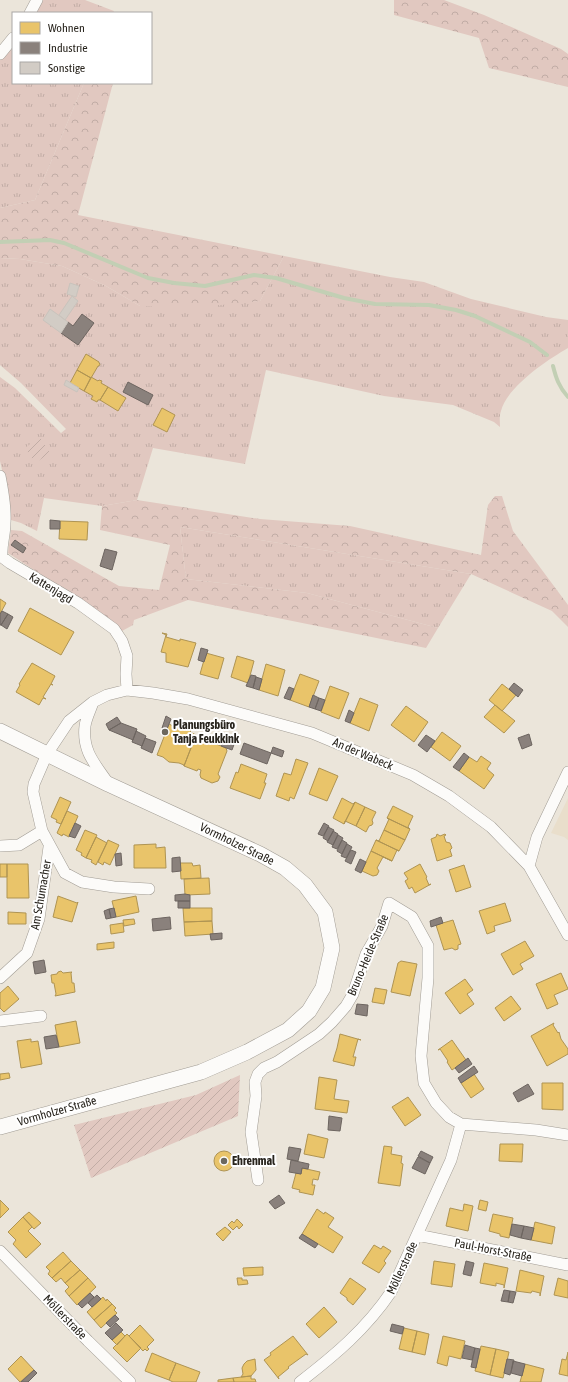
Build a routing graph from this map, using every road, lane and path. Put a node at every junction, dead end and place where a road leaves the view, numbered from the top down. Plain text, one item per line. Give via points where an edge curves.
1 (37, 0) edge
2 (31, 12) edge
3 (12, 39) edge
4 (0, 54) edge
5 (0, 476) edge
6 (0, 545) edge
7 (128, 690) junction
8 (93, 702) junction
9 (0, 731) edge
10 (47, 754) junction
11 (568, 772) edge
12 (108, 784) junction
13 (42, 831) junction
14 (0, 846) edge
15 (49, 847) junction
16 (529, 866) junction
17 (149, 889) dead end
18 (568, 935) edge
19 (0, 978) edge
20 (41, 1016) dead end
21 (0, 1021) edge
22 (461, 1124) junction
23 (0, 1127) edge
24 (568, 1135) edge
25 (258, 1180) dead end
26 (417, 1235) junction
27 (0, 1251) edge
28 (568, 1264) edge
29 (130, 1382) edge
30 (300, 1382) edge

1 - 2 street
3 - 4 street
5 - 6 street, Kattenjagd via 4,493 5,523
6 - 7 street, Kattenjagd via 2,557 10,563 78,603 114,629 122,641 127,656
7 - 8 street, An der Wabeck via 107,695
7 - 16 street, An der Wabeck via 188,699 312,733 414,775 449,796 491,827
8 - 10 street, An der Wabeck via 69,721
8 - 12 street via 85,725 86,746 89,756
9 - 10 main road, Vormholzer Straße
10 - 12 main road, Vormholzer Straße
10 - 13 street, Am Schumacher via 33,792
11 - 16 street via 537,837
12 - 23 main road, Vormholzer Straße via 260,854 285,868 305,885 325,912 329,927 332,948 323,988 309,1011 288,1030 201,1072
13 - 14 street via 19,845
13 - 15 street, Am Schumacher
15 - 17 street, Am Schumacher via 65,873 82,882
15 - 19 street, Am Schumacher via 39,919 28,953
16 - 18 street, An der Wabeck
20 - 21 street
22 - 24 street
22 - 25 street, Bruno-Heide-Straße via 449,1117 436,1103 424,1083 421,1056 428,978 428,946 412,917 389,903 382,926 366,954 353,994 346,1006 319,1034 258,1074 255,1082 256,1096 251,1132
22 - 26 street, Möllerstraße via 451,1160
26 - 28 street, Paul-Horst-Straße
26 - 30 street, Möllerstraße via 391,1292 379,1310 360,1332
27 - 29 street, Möllerstraße

